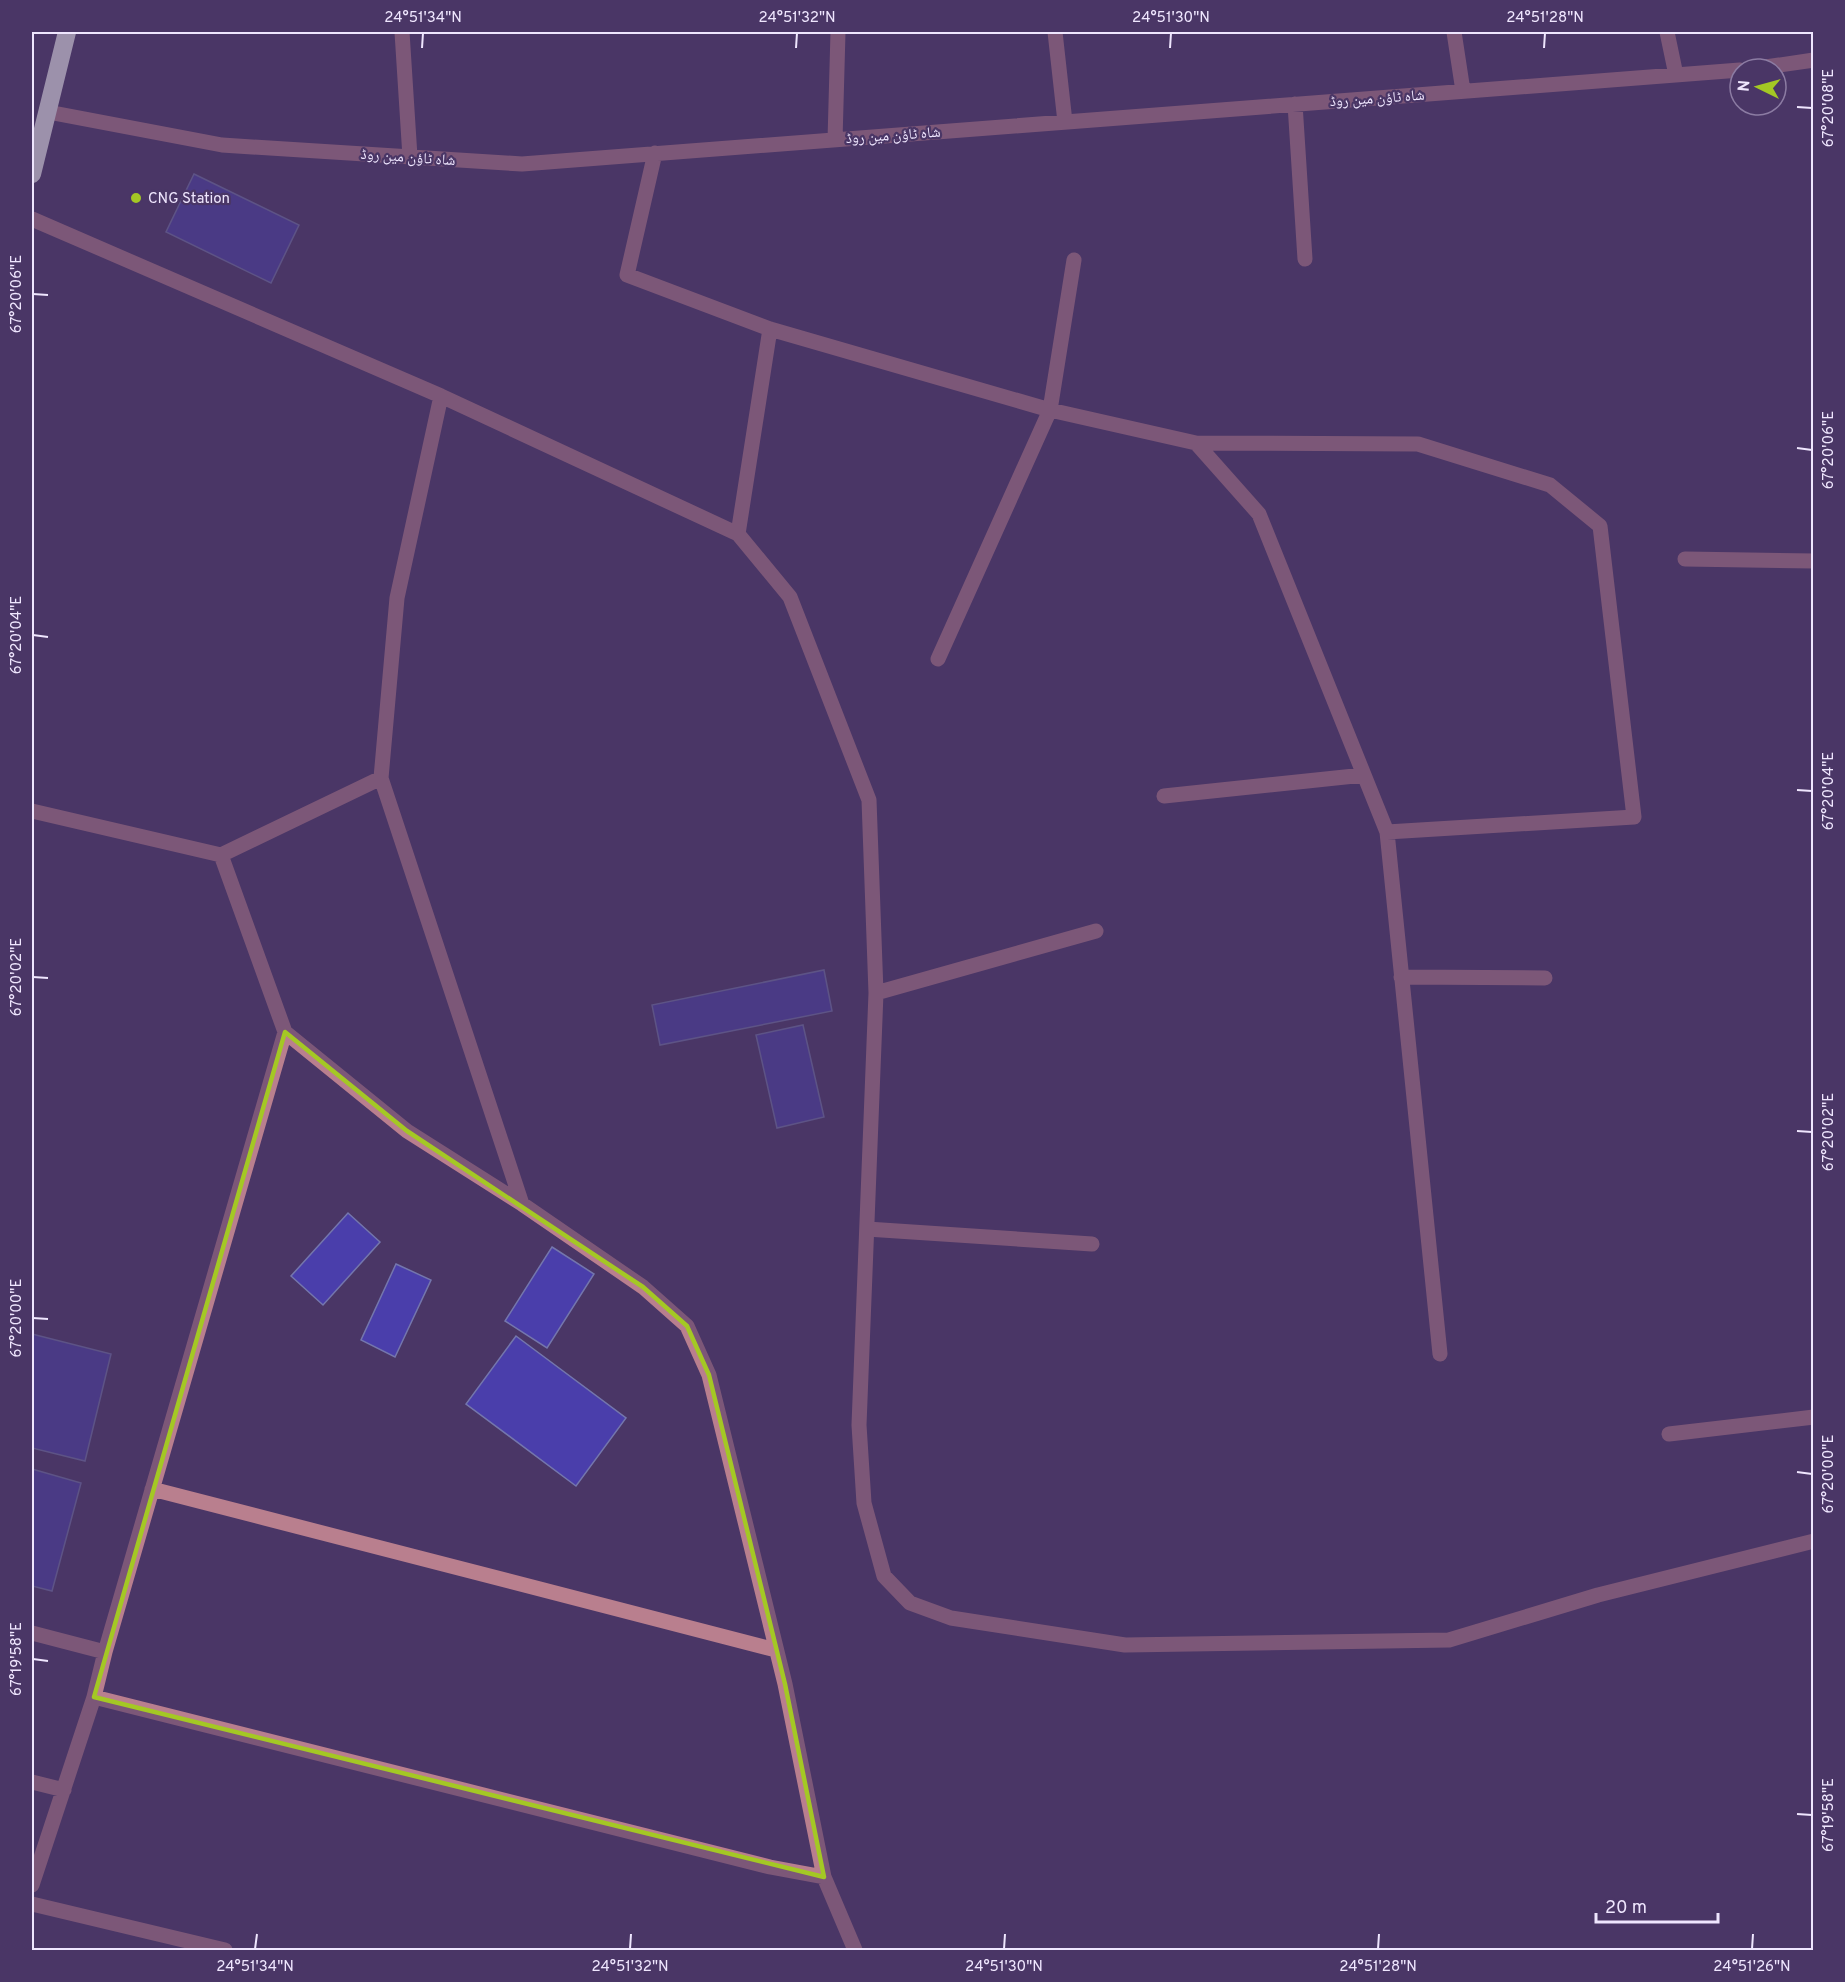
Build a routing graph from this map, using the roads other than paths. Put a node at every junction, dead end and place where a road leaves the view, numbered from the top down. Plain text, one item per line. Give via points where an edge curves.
1 (67, 32) edge
2 (402, 32) edge
3 (838, 32) edge
4 (1055, 32) edge
5 (1454, 32) edge
6 (1667, 32) edge
7 (1814, 60) edge
8 (1788, 64) edge
9 (1728, 71) edge
10 (1676, 75) junction
11 (1463, 91) junction
12 (1295, 104) junction
13 (48, 112) junction
14 (1065, 122) junction
15 (835, 140) junction
16 (655, 153) junction
17 (410, 157) junction
18 (32, 174) edge
19 (32, 219) edge
20 (1305, 259) dead end
21 (1074, 260) dead end
22 (770, 329) junction
23 (441, 396) junction
24 (1050, 410) junction
25 (1196, 443) junction
26 (738, 534) junction
27 (1685, 560) dead end
28 (1814, 561) edge
29 (938, 659) dead end
30 (1364, 775) junction
31 (381, 778) junction
32 (1164, 796) dead end
33 (32, 811) edge
34 (1387, 832) junction
35 (221, 855) junction
36 (1096, 931) dead end
37 (1401, 977) junction
38 (1545, 978) dead end
39 (876, 993) junction
40 (285, 1032) junction
41 (522, 1204) junction
42 (867, 1229) junction
43 (1092, 1244) dead end
44 (1440, 1354) dead end
45 (1814, 1417) edge
46 (1669, 1434) dead end
47 (152, 1490) junction
48 (1814, 1541) edge
49 (32, 1633) edge
50 (776, 1650) junction
51 (105, 1652) junction
52 (94, 1697) junction
53 (32, 1782) edge
54 (64, 1790) junction
55 (824, 1877) junction
56 (32, 1885) edge
57 (32, 1904) edge
58 (225, 1950) edge
59 (855, 1950) edge

1 - 13 highway
2 - 17 street
3 - 15 street
4 - 14 street
5 - 11 street
6 - 10 street
7 - 8 street
9 - 10 street, شاہ ٹاؤن مین روڈ
10 - 11 street, شاہ ٹاؤن مین روڈ
11 - 12 street, شاہ ٹاؤن مین روڈ
12 - 14 street, شاہ ٹاؤن مین روڈ
12 - 20 street
13 - 17 street, شاہ ٹاؤن مین روڈ via 222,145
13 - 18 highway
14 - 15 street, شاہ ٹاؤن مین روڈ
15 - 16 street, شاہ ٹاؤن مین روڈ
16 - 17 street, شاہ ٹاؤن مین روڈ via 522,164
16 - 22 street via 627,275
19 - 23 street
21 - 24 street
22 - 24 street
22 - 26 street
23 - 26 street
23 - 31 street via 397,598
24 - 25 street
24 - 29 street
25 - 30 street via 1259,514
25 - 34 street via 1418,444 1550,485 1600,526 1634,817
26 - 39 street via 790,597 869,800
27 - 28 street
30 - 32 street
30 - 34 street
31 - 35 street
31 - 41 street
33 - 35 street
34 - 37 street
35 - 40 street
36 - 39 street
37 - 38 street
37 - 44 street
39 - 42 street
40 - 41 street via 407,1131
40 - 47 street
41 - 50 street via 643,1287 687,1326 709,1375
42 - 43 street
42 - 48 street via 859,1425 864,1503 884,1576 910,1603 951,1618 1125,1645 1449,1640 1598,1595
45 - 46 street
47 - 50 street
47 - 51 street
49 - 51 street
50 - 55 street
51 - 52 street
52 - 54 street
52 - 55 street via 770,1867
53 - 54 street
54 - 56 street
55 - 59 street
57 - 58 street

